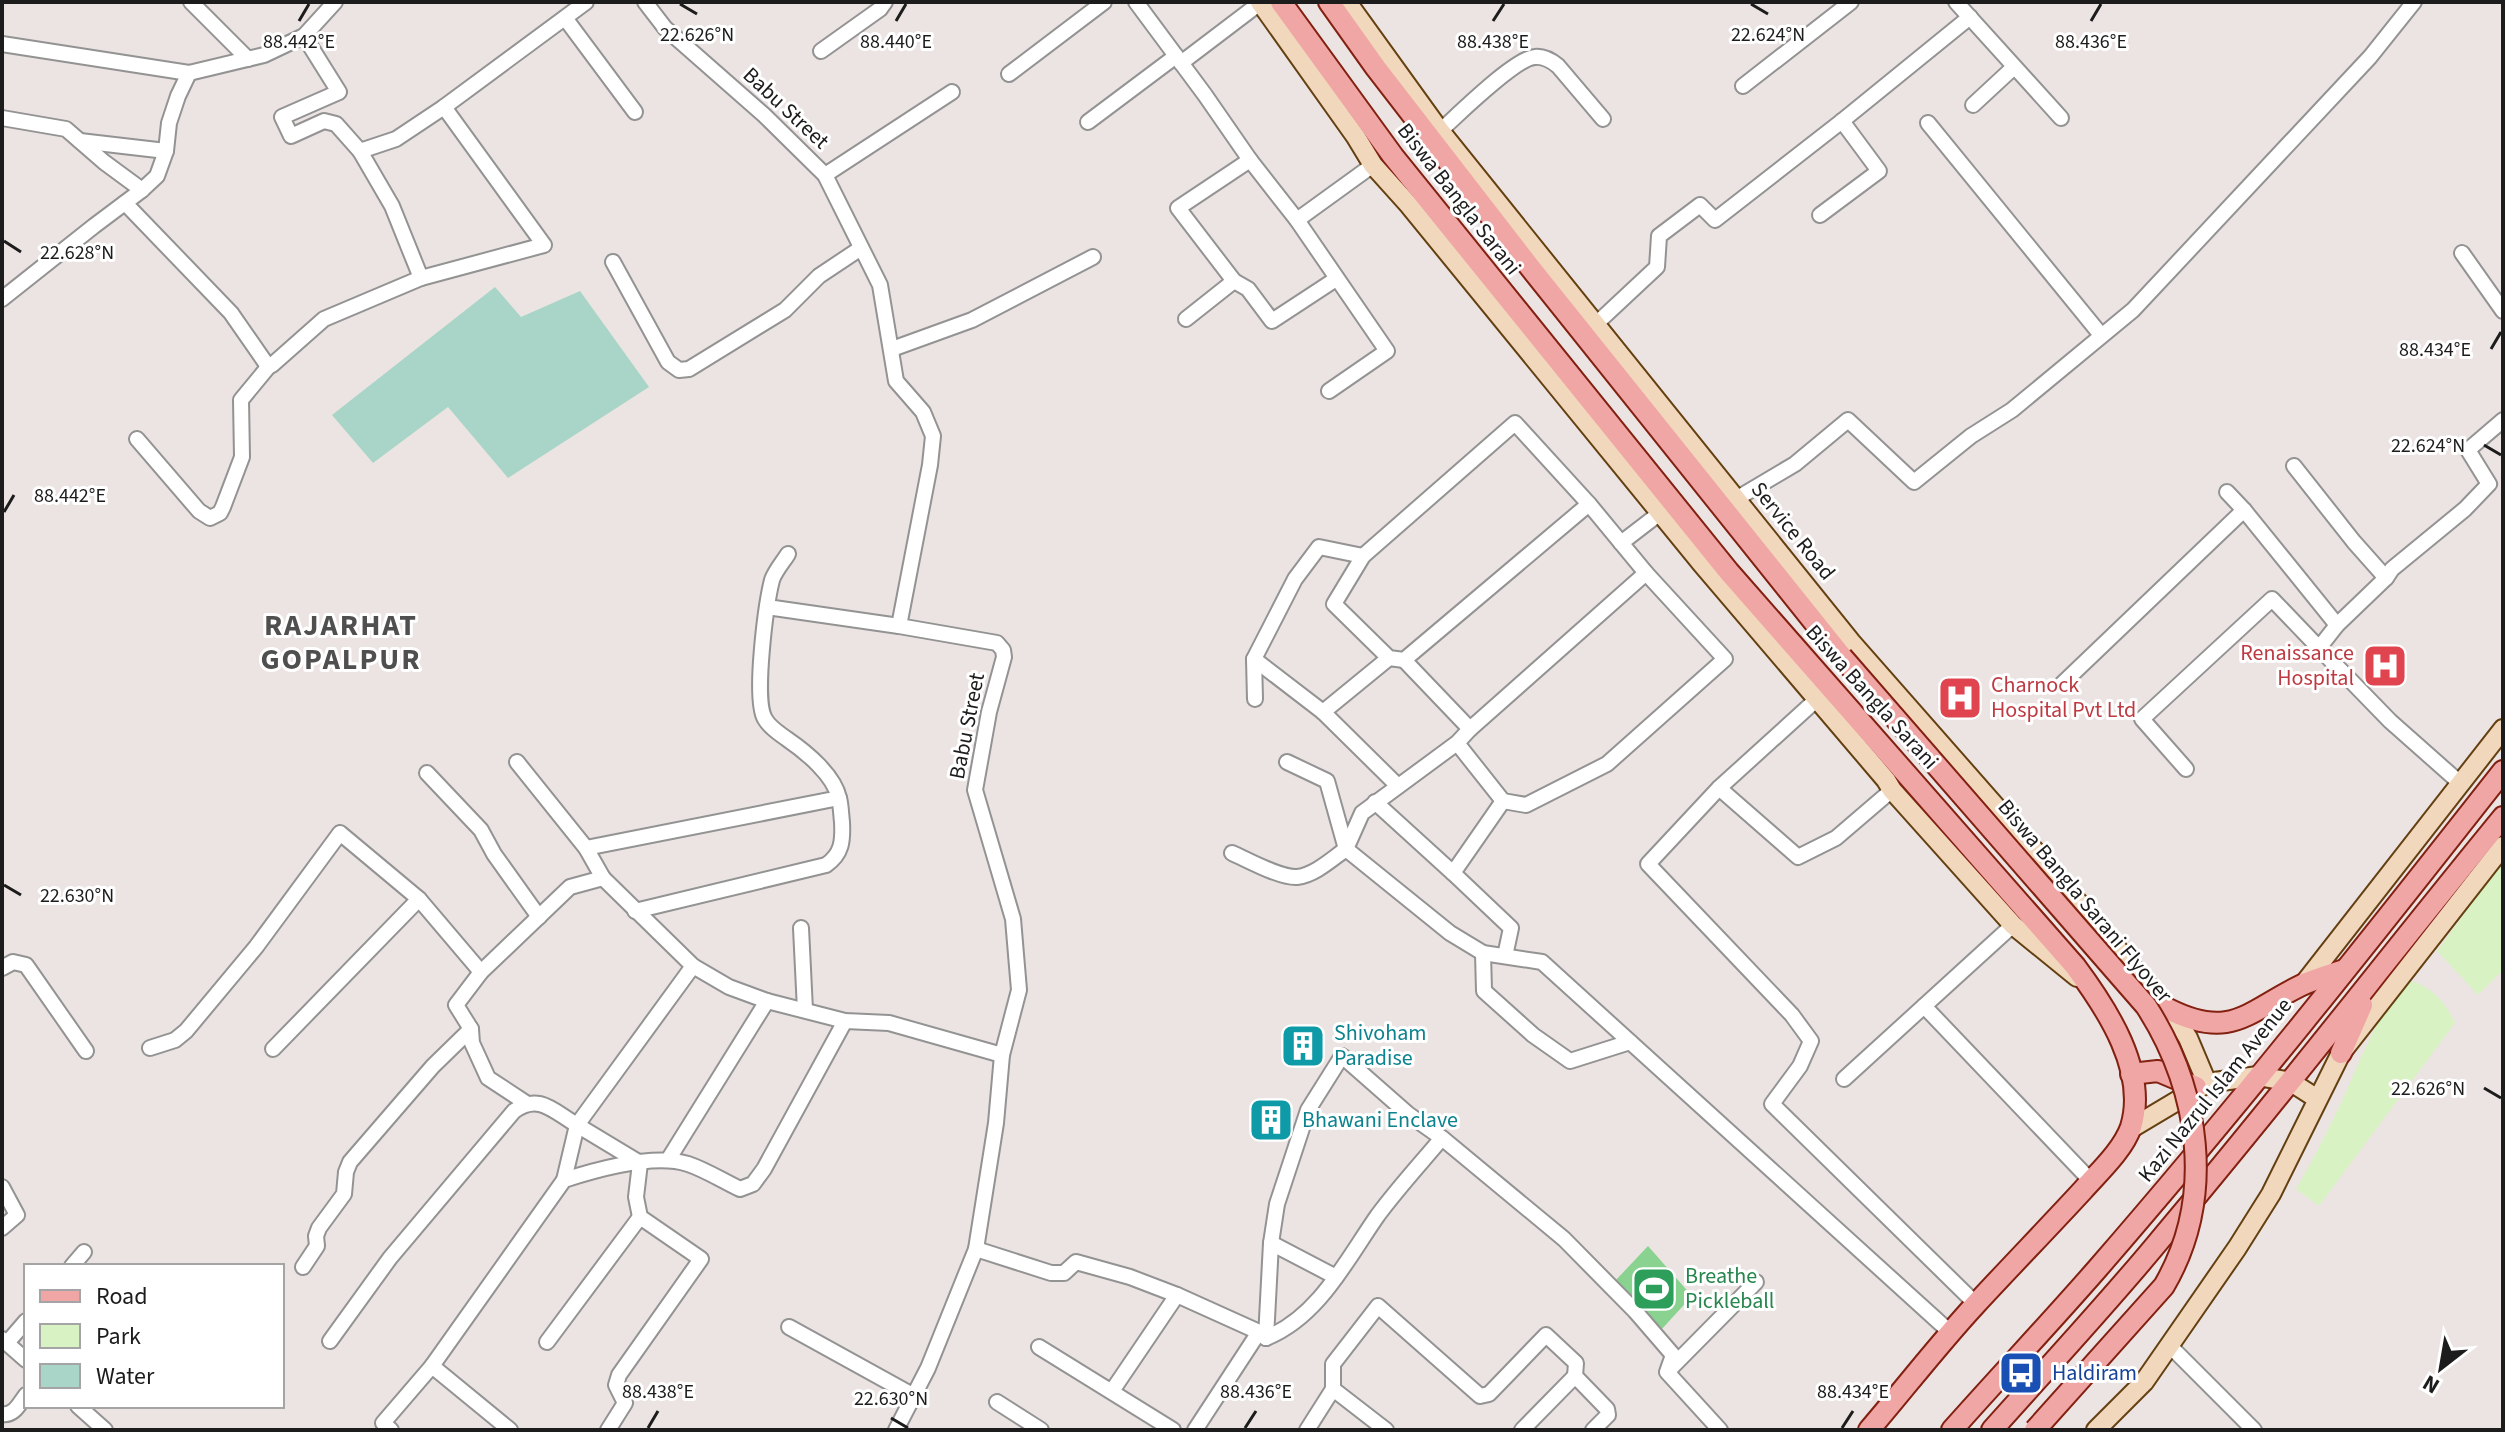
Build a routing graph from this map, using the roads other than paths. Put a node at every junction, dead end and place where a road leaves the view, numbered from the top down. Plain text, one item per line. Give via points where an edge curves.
1 (191, 2) edge
2 (335, 2) edge
3 (586, 2) edge
4 (645, 2) edge
5 (885, 2) edge
6 (1104, 2) edge
7 (1136, 2) edge
8 (1260, 2) edge
9 (1281, 2) edge
10 (1329, 2) edge
11 (1347, 2) edge
12 (1851, 2) edge
13 (1956, 2) edge
14 (2414, 2) edge
15 (1970, 17) junction
16 (565, 18) junction
17 (304, 36) junction
18 (1363, 37) junction
19 (2, 44) edge
20 (821, 51) dead end
21 (248, 59) junction
22 (1179, 60) junction
23 (2014, 67) junction
24 (189, 73) junction
25 (1009, 74) dead end
26 (1743, 86) dead end
27 (952, 92) dead end
28 (1973, 105) dead end
29 (444, 107) junction
30 (635, 112) dead end
31 (2, 118) edge
32 (2061, 118) dead end
33 (1603, 119) dead end
34 (1842, 121) junction
35 (1088, 122) dead end
36 (1928, 123) dead end
37 (1440, 131) junction
38 (80, 141) junction
39 (166, 151) junction
40 (360, 151) junction
41 (1393, 156) junction
42 (1250, 160) junction
43 (1373, 165) junction
44 (825, 175) junction
45 (1387, 179) junction
46 (142, 190) junction
47 (125, 203) junction
48 (1820, 215) dead end
49 (1297, 220) junction
50 (861, 248) junction
51 (2462, 253) dead end
52 (1093, 257) dead end
53 (613, 262) dead end
54 (421, 278) junction
55 (1336, 279) junction
56 (1234, 281) junction
57 (2, 299) edge
58 (2503, 311) edge
59 (1186, 319) dead end
60 (1596, 324) junction
61 (2101, 335) junction
62 (892, 349) junction
63 (269, 366) junction
64 (1329, 391) dead end
65 (2503, 420) edge
66 (137, 439) dead end
67 (2294, 466) dead end
68 (2227, 492) dead end
69 (1736, 499) junction
70 (1589, 504) junction
71 (2244, 510) junction
72 (1660, 513) junction
73 (1621, 543) junction
74 (788, 554) dead end
75 (1363, 556) junction
76 (1646, 573) junction
77 (2386, 578) junction
78 (1803, 595) junction
79 (767, 607) junction
80 (2337, 625) junction
81 (899, 626) junction
82 (2319, 648) junction
83 (1254, 659) junction
84 (1396, 659) junction
85 (2062, 684) dead end
86 (1255, 699) dead end
87 (1816, 700) junction
88 (1323, 712) junction
89 (1470, 729) junction
90 (2503, 729) edge
91 (1457, 743) junction
92 (517, 762) dead end
93 (1287, 762) dead end
94 (2186, 769) dead end
95 (2503, 771) edge
96 (427, 773) dead end
97 (2460, 783) junction
98 (1398, 786) junction
99 (1719, 788) junction
100 (1892, 790) junction
101 (839, 798) junction
102 (1503, 801) junction
103 (1375, 802) junction
104 (2503, 817) edge
105 (2503, 846) edge
106 (586, 848) junction
107 (1346, 849) junction
108 (1232, 853) dead end
109 (1453, 873) junction
110 (603, 878) junction
111 (419, 899) junction
112 (635, 911) junction
113 (539, 917) junction
114 (2013, 925) junction
115 (801, 928) dead end
116 (1483, 953) junction
117 (1505, 956) junction
118 (693, 966) junction
119 (2, 968) edge
120 (2344, 970) junction
121 (481, 972) junction
122 (2373, 979) junction
123 (2303, 985) junction
124 (2094, 992) junction
125 (767, 1001) junction
126 (1924, 1006) junction
127 (2168, 1009) junction
128 (805, 1010) junction
129 (845, 1021) junction
130 (471, 1029) junction
131 (1630, 1042) junction
132 (150, 1048) dead end
133 (273, 1049) dead end
134 (86, 1051) dead end
135 (2341, 1053) junction
136 (1002, 1055) junction
137 (2131, 1074) junction
138 (2258, 1076) junction
139 (1844, 1079) dead end
140 (2291, 1082) junction
141 (2202, 1085) junction
142 (2316, 1098) junction
143 (526, 1103) junction
144 (577, 1125) junction
145 (2130, 1129) junction
146 (1442, 1138) junction
147 (668, 1160) junction
148 (640, 1163) junction
149 (564, 1180) junction
150 (2091, 1181) junction
151 (2, 1187) edge
152 (640, 1217) junction
153 (2, 1228) edge
154 (1271, 1243) junction
155 (976, 1249) junction
156 (84, 1252) dead end
157 (74, 1264) edge
158 (303, 1267) dead end
159 (1336, 1277) junction
160 (1756, 1282) dead end
161 (1177, 1295) junction
162 (1976, 1304) junction
163 (24, 1323) edge
164 (789, 1327) dead end
165 (1951, 1333) junction
166 (1262, 1335) junction
167 (4, 1341) edge
168 (330, 1341) dead end
169 (547, 1342) dead end
170 (2170, 1346) junction
171 (1039, 1347) dead end
172 (24, 1358) edge
173 (432, 1366) junction
174 (1667, 1372) junction
175 (1575, 1376) junction
176 (1333, 1389) junction
177 (1112, 1391) junction
178 (914, 1396) junction
179 (24, 1397) edge
180 (997, 1402) dead end
181 (80, 1408) edge
182 (6, 1415) edge
183 (15, 1430) edge
184 (105, 1430) edge
185 (391, 1430) edge
186 (510, 1430) edge
187 (608, 1430) edge
188 (896, 1430) edge
189 (1041, 1430) edge
190 (1173, 1430) edge
191 (1195, 1430) edge
192 (1307, 1430) edge
193 (1386, 1430) edge
194 (1522, 1430) edge
195 (1593, 1430) edge
196 (1720, 1430) edge
197 (1869, 1430) edge
198 (1952, 1430) edge
199 (1992, 1430) edge
200 (2035, 1430) edge
201 (2096, 1430) edge
202 (2254, 1430) edge

1 - 21 street
2 - 17 street
3 - 16 street
4 - 44 street, Babu Street via 665,28
5 - 20 street
6 - 25 street
7 - 22 street
8 - 22 street
8 - 43 street
9 - 41 main road, Biswa Bangla Sarani
10 - 18 main road, Biswa Bangla Sarani
11 - 18 street, Service Road
12 - 26 street
13 - 15 street
14 - 61 street via 2370,57 2133,310
15 - 23 street
15 - 34 street
16 - 29 street
16 - 30 street
17 - 21 street
17 - 40 street via 339,92 282,117 286,127 291,136 324,121 336,124
18 - 37 street, Service Road
18 - 78 main road, Biswa Bangla Sarani via 1529,266
19 - 24 street
21 - 24 street
22 - 35 street
22 - 42 street
23 - 28 street
23 - 32 street
24 - 39 street via 169,123
27 - 44 street
29 - 40 street via 396,139
29 - 54 street via 544,245
31 - 38 street via 66,129
33 - 37 street via 1558,66 1536,56 1522,61
34 - 48 street via 1879,171
34 - 60 street via 1715,220 1700,205 1659,236 1657,267
36 - 61 street
37 - 60 street, Service Road
38 - 39 street
38 - 46 street
39 - 46 street via 157,176
40 - 54 street via 392,206
41 - 45 street
41 - 124 main road, Biswa Bangla Sarani via 1729,572
42 - 49 street
42 - 56 street via 1178,208
43 - 45 street
43 - 49 street
44 - 50 street, Babu Street
45 - 72 street
46 - 47 street
47 - 57 street
47 - 63 street via 231,313
49 - 55 street
50 - 53 street via 819,276 785,310 689,369 679,370 668,362
50 - 62 street, Babu Street via 880,285
51 - 58 street
52 - 62 street via 972,320
54 - 63 street via 324,319
55 - 56 street via 1272,321 1248,289
55 - 64 street via 1387,351
56 - 59 street
60 - 69 street, Service Road
61 - 69 street via 1914,482 1848,420 1795,464
62 - 81 street, Babu Street via 896,381 923,412 933,436
63 - 66 street via 241,400 242,457 223,507 214,516 199,511
65 - 77 street via 2468,450 2489,484
67 - 77 street
68 - 71 street
69 - 78 street, Service Road
70 - 73 street
70 - 75 street via 1515,423
70 - 84 street
71 - 80 street
71 - 85 street
72 - 73 street
72 - 87 street
73 - 76 street
74 - 79 street via 773,576
75 - 83 street via 1319,547 1295,579
75 - 84 street via 1334,604
76 - 89 street
76 - 102 street via 1725,659 1607,764 1526,805
77 - 80 street
78 - 127 street, Service Road via 1851,642
78 - 200 main road, Biswa Bangla Sarani Flyover, bridge via 1842,657 2146,1006 2185,1087 2195,1134 2196,1176 2179,1258 2164,1286
79 - 81 street
79 - 101 street via 759,699 764,718 824,773
80 - 82 street
81 - 136 street, Babu Street via 997,643 1003,650 975,790 1013,919 1019,990
82 - 94 street via 2272,599 2142,719
82 - 97 street
83 - 86 street
83 - 88 street
84 - 88 street
84 - 89 street
87 - 99 street
87 - 100 street
88 - 98 street
89 - 91 street
90 - 97 street
91 - 98 street
91 - 102 street
92 - 106 street
93 - 107 street via 1327,781
95 - 120 main road, Kazi Nazrul Islam Avenue
96 - 113 street via 481,830
97 - 123 street
98 - 103 street
99 - 100 street via 1798,857 1836,838
99 - 162 street via 1648,864 1811,1041 1772,1104
100 - 114 street
101 - 106 street
101 - 112 street via 843,838 840,851 826,865
102 - 109 street
103 - 107 street via 1362,813
103 - 109 street
104 - 122 main road
105 - 135 street
106 - 110 street
107 - 108 street via 1297,877
107 - 116 street via 1450,933
109 - 117 street via 1511,928
110 - 112 street
110 - 113 street via 570,887
111 - 121 street
111 - 132 street via 340,833 186,1031
111 - 133 street
112 - 118 street
113 - 121 street
114 - 124 street
114 - 126 street
115 - 128 street
116 - 117 street
116 - 131 street via 1484,991 1570,1061
117 - 131 street via 1542,962
118 - 125 street
118 - 144 street
119 - 134 street via 13,962 26,965
120 - 123 main road
120 - 138 main road, Kazi Nazrul Islam Avenue
121 - 130 street via 456,1005
122 - 135 main road
122 - 140 main road
123 - 127 main road via 2228,1022 2189,1019
124 - 137 main road, Biswa Bangla Sarani via 2120,1039
125 - 128 street
125 - 147 street
126 - 139 street
126 - 150 street
127 - 141 street, Service Road via 2188,1038
128 - 129 street
129 - 136 street via 889,1023
129 - 147 street via 753,1184 740,1189
130 - 143 street via 488,1078
130 - 158 street via 350,1162 344,1194 319,1228 317,1246
131 - 165 street
135 - 142 street
136 - 155 street, Babu Street
137 - 141 main road via 2158,1071
137 - 145 main road, Biswa Bangla Sarani
138 - 140 street
138 - 141 street
138 - 198 main road, Kazi Nazrul Islam Avenue via 2097,1270
140 - 142 street
140 - 199 main road
141 - 145 street
142 - 170 street via 2271,1194
143 - 144 street via 537,1102
143 - 168 street via 390,1258
144 - 148 street
144 - 149 street
145 - 150 main road
146 - 154 street via 1342,1056 1308,1110 1277,1204
146 - 159 street
146 - 174 street via 1564,1239 1635,1311 1673,1355
147 - 148 street
148 - 149 street
148 - 152 street
149 - 173 street
150 - 162 main road
151 - 153 street via 17,1215
152 - 169 street
152 - 187 street via 701,1259 619,1375 616,1385 625,1403
154 - 159 street
154 - 166 street
155 - 161 street via 1051,1273 1064,1273 1076,1262
155 - 178 street, Babu Street
156 - 157 street
159 - 166 street via 1289,1327
160 - 174 street
161 - 166 street
161 - 177 street
162 - 165 main road
163 - 167 street
164 - 178 street
165 - 197 main road
166 - 191 street
167 - 172 street
170 - 201 street via 2144,1382
170 - 202 street
171 - 177 street
173 - 185 street via 383,1423
173 - 186 street
174 - 196 street
175 - 176 street via 1576,1363 1546,1335 1489,1394 1480,1396 1378,1306 1333,1364
175 - 194 street
175 - 195 street via 1607,1409 1608,1415
176 - 192 street
176 - 193 street
177 - 190 street
178 - 188 street, Babu Street
179 - 182 street
180 - 189 street
181 - 184 street
182 - 183 street

